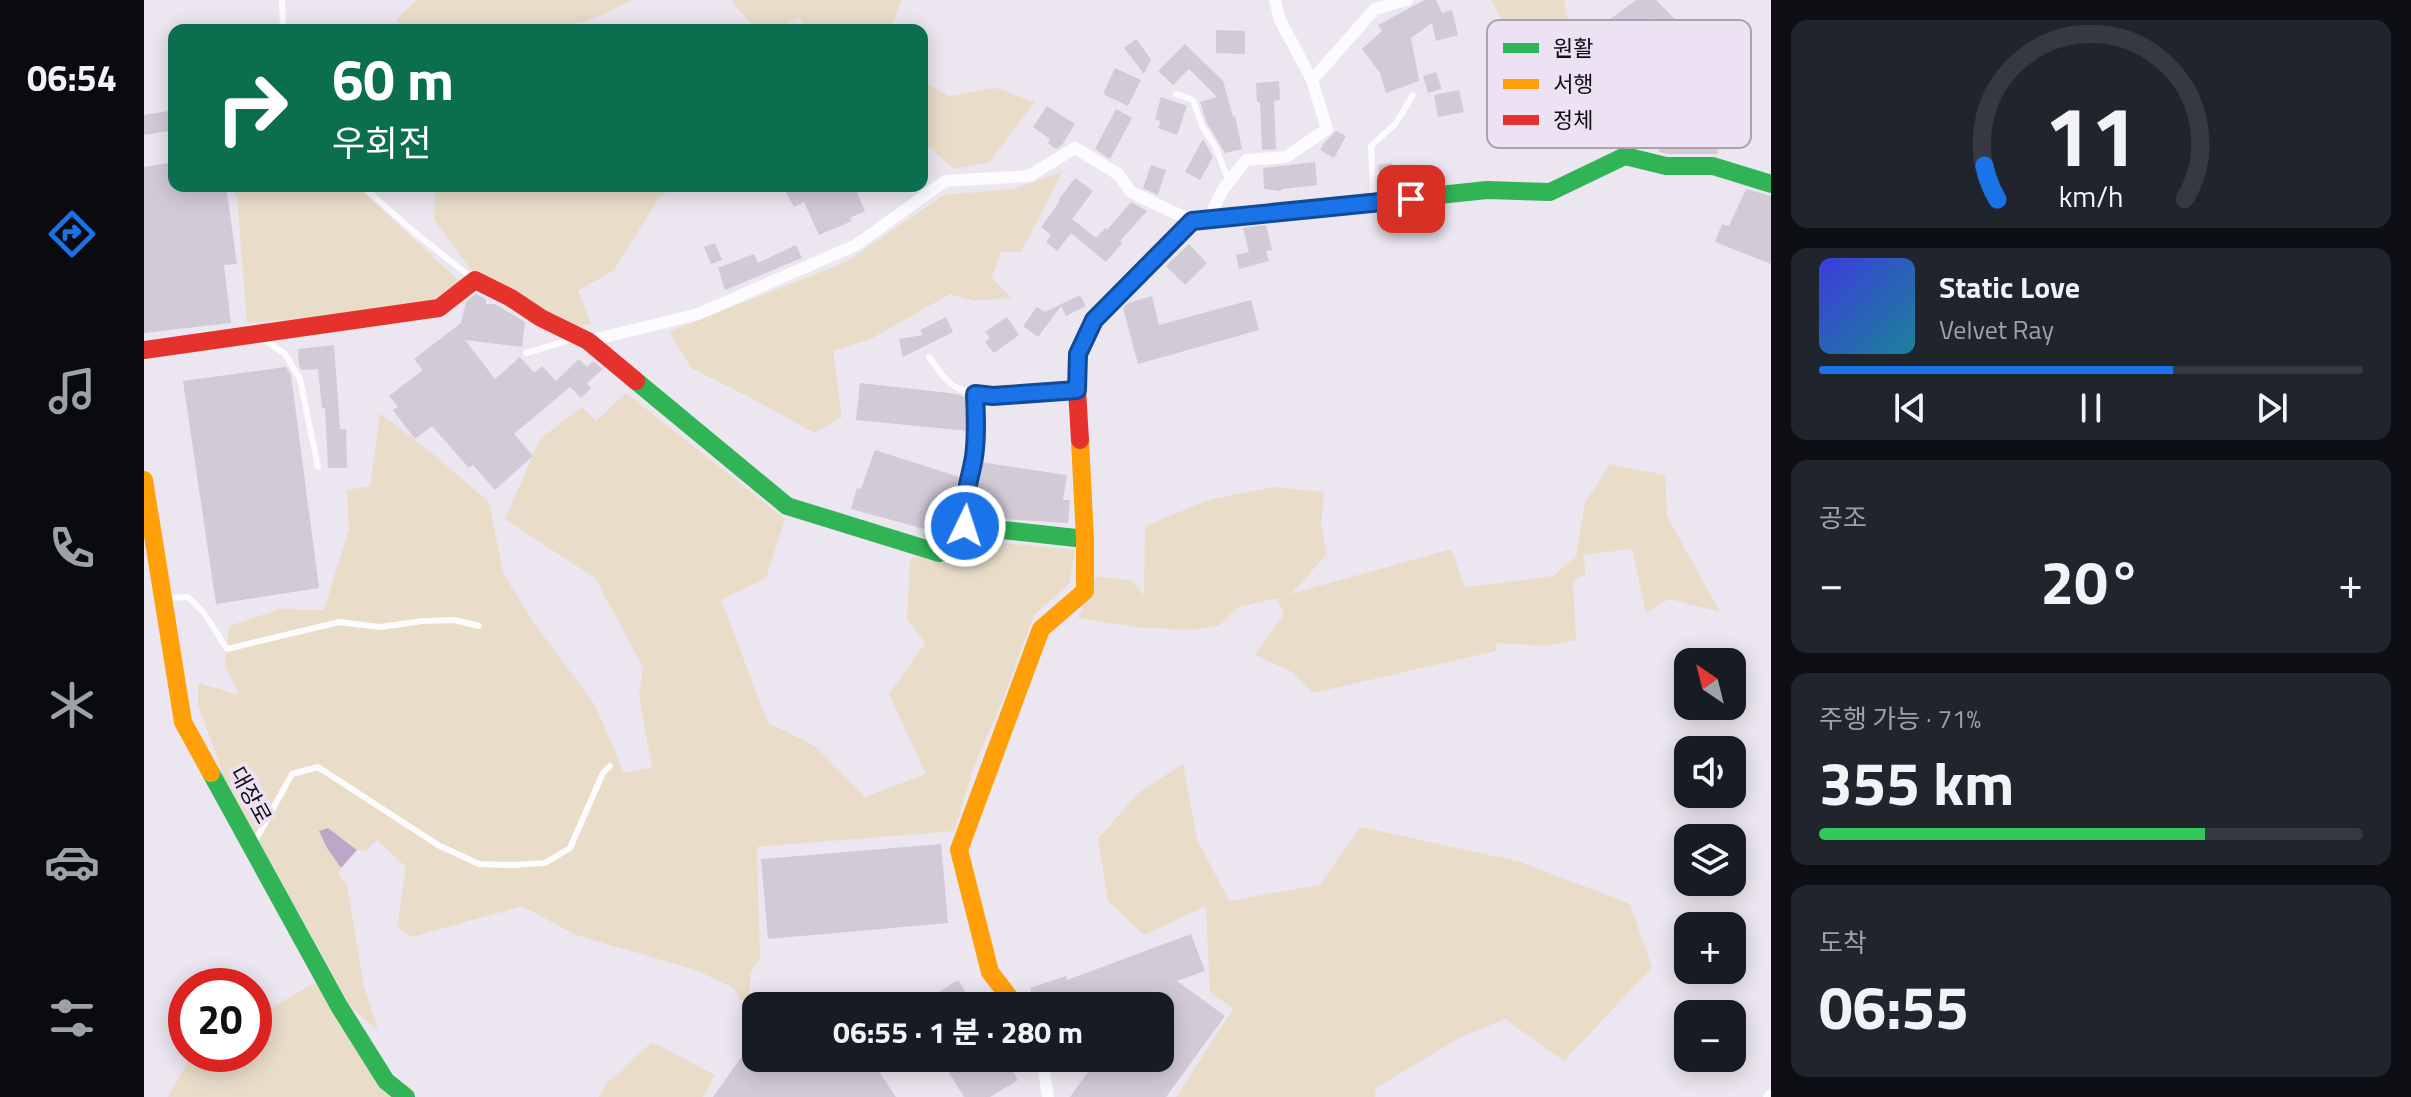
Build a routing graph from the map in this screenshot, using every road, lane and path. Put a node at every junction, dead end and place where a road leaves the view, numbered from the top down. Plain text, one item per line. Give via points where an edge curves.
1 (282, 0) edge
2 (1275, 0) edge
3 (1407, 0) edge
4 (283, 24) edge
5 (1312, 80) junction
6 (1176, 94) dead end
7 (1413, 95) dead end
8 (1625, 148) edge
9 (1625, 156) junction
10 (1229, 182) junction
11 (1771, 184) edge
12 (369, 192) edge
13 (1373, 203) junction
14 (1200, 219) junction
15 (475, 280) junction
16 (259, 335) junction
17 (584, 339) junction
18 (144, 350) edge
19 (526, 353) dead end
20 (929, 357) dead end
21 (1077, 390) junction
22 (975, 394) junction
23 (318, 467) dead end
24 (144, 480) edge
25 (1085, 539) junction
26 (968, 542) junction
27 (164, 598) junction
28 (479, 626) dead end
29 (610, 766) dead end
30 (252, 846) junction
31 (1005, 992) edge
32 (1044, 1072) edge
33 (406, 1097) edge
34 (1048, 1097) edge

1 - 4 lane
2 - 5 street
3 - 5 street via 1375,9
5 - 10 street via 1327,129 1286,157 1246,160
6 - 10 lane via 1193,100
7 - 13 lane via 1396,123 1371,146
8 - 9 lane
9 - 11 street via 1666,166 1713,166
9 - 13 street via 1550,192 1487,190
10 - 14 street
12 - 15 lane
13 - 14 street
14 - 17 street via 1131,192 1118,174 1075,148 1029,176 945,181 856,245 698,314
14 - 21 street via 1094,320 1078,354
15 - 16 street via 439,308
15 - 17 street
16 - 18 street
16 - 23 lane via 285,354 300,379
17 - 19 lane
17 - 26 street via 787,506 939,553
20 - 22 lane via 952,385
21 - 22 lane
21 - 25 street
22 - 26 lane via 978,431 962,510
24 - 27 street, 대장로
25 - 26 street via 1003,530
25 - 31 street via 1085,591 1041,629 959,850 990,972
27 - 28 lane via 188,597 227,649 339,622 380,627 454,620
27 - 30 street, 대장로 via 183,722
29 - 30 lane via 570,848 545,863 479,864 438,845 318,767 292,774
30 - 33 street, 대장로 via 339,1006 386,1081
32 - 34 street

